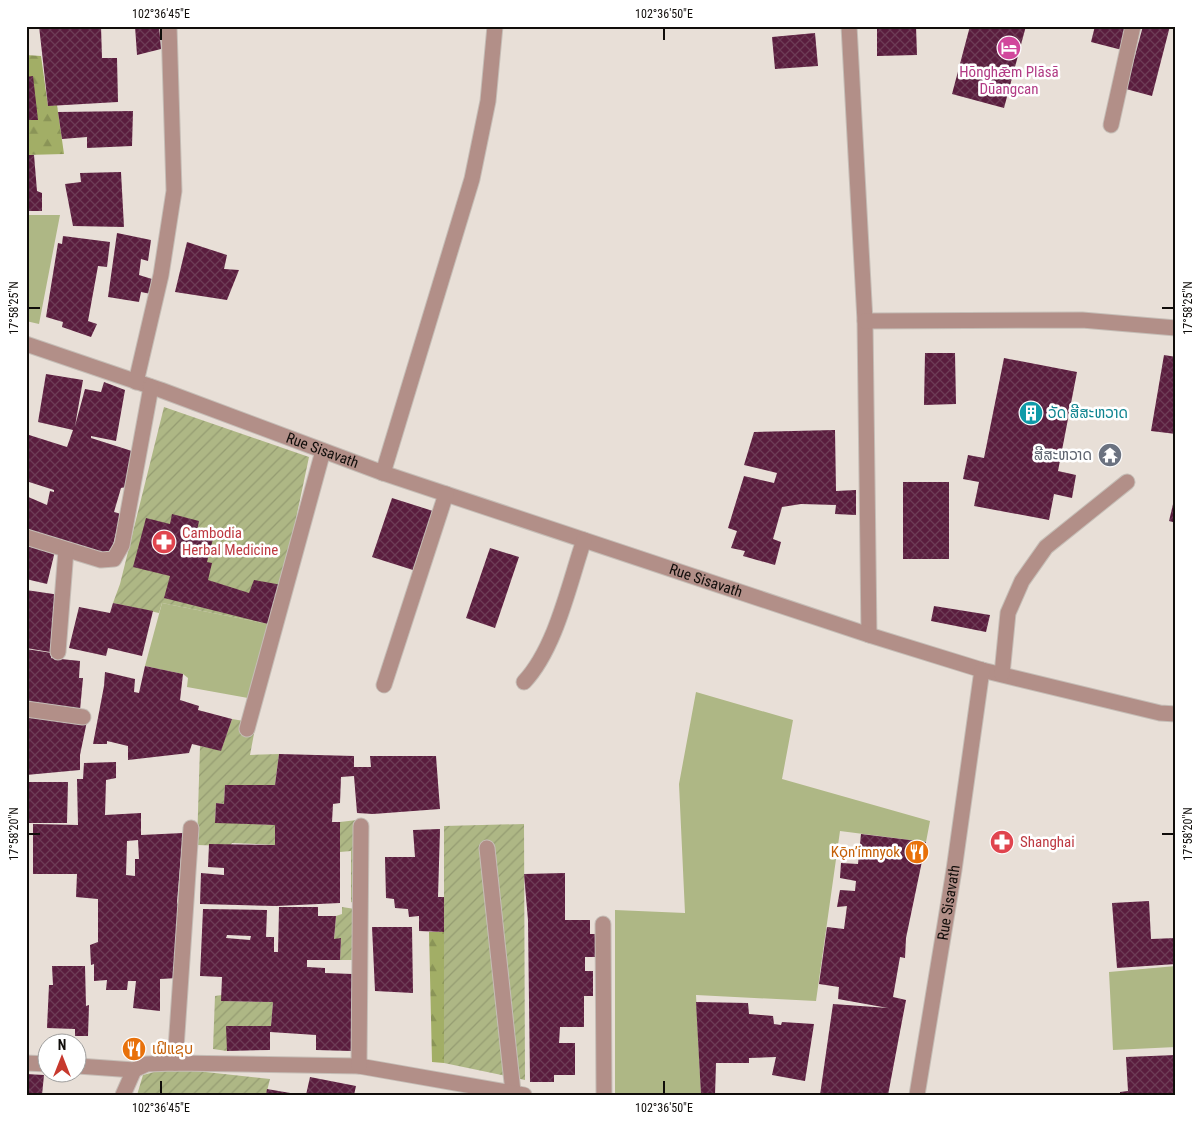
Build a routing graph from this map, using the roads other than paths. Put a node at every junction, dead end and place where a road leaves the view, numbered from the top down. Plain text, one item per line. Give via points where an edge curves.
1 (169, 26) edge
2 (495, 26) edge
3 (849, 26) edge
4 (1133, 26) edge
5 (1111, 125) dead end
6 (865, 321) junction
7 (1176, 328) edge
8 (26, 344) edge
9 (136, 382) junction
10 (151, 387) junction
11 (323, 451) junction
12 (383, 473) junction
13 (1128, 482) dead end
14 (446, 494) junction
15 (26, 538) edge
16 (584, 540) junction
17 (66, 550) junction
18 (869, 635) junction
19 (58, 652) dead end
20 (982, 670) junction
21 (1002, 674) junction
22 (524, 682) dead end
23 (384, 685) dead end
24 (26, 709) edge
25 (1176, 714) edge
26 (83, 716) dead end
27 (247, 729) dead end
28 (361, 826) dead end
29 (191, 828) dead end
30 (487, 848) dead end
31 (603, 924) dead end
32 (175, 1063) junction
33 (359, 1066) junction
34 (88, 1067) edge
35 (134, 1070) junction
36 (519, 1093) edge
37 (123, 1095) edge
38 (604, 1095) edge
39 (917, 1095) edge

1 - 9 street via 174,191 161,275
2 - 12 street via 488,102 472,179
3 - 6 street
4 - 5 street
6 - 7 street via 1082,320
6 - 18 street
8 - 9 street, Rue Sisavath
9 - 10 street, Rue Sisavath
10 - 11 street, Rue Sisavath
10 - 17 street via 122,545 114,559 101,560
11 - 12 street, Rue Sisavath
11 - 27 street
12 - 14 street, Rue Sisavath
13 - 21 street via 1046,547 1022,580 1008,613
14 - 16 street, Rue Sisavath
14 - 23 street
15 - 17 street
16 - 18 street, Rue Sisavath
16 - 22 street via 546,650 537,668
17 - 19 street
18 - 20 street, Rue Sisavath
20 - 21 street
20 - 39 street, Rue Sisavath via 954,870
21 - 25 street via 1160,714
24 - 26 street
28 - 33 street
29 - 32 street
30 - 36 street
31 - 38 street
32 - 33 street
32 - 35 street via 147,1064
33 - 36 street
34 - 35 street
35 - 37 street

